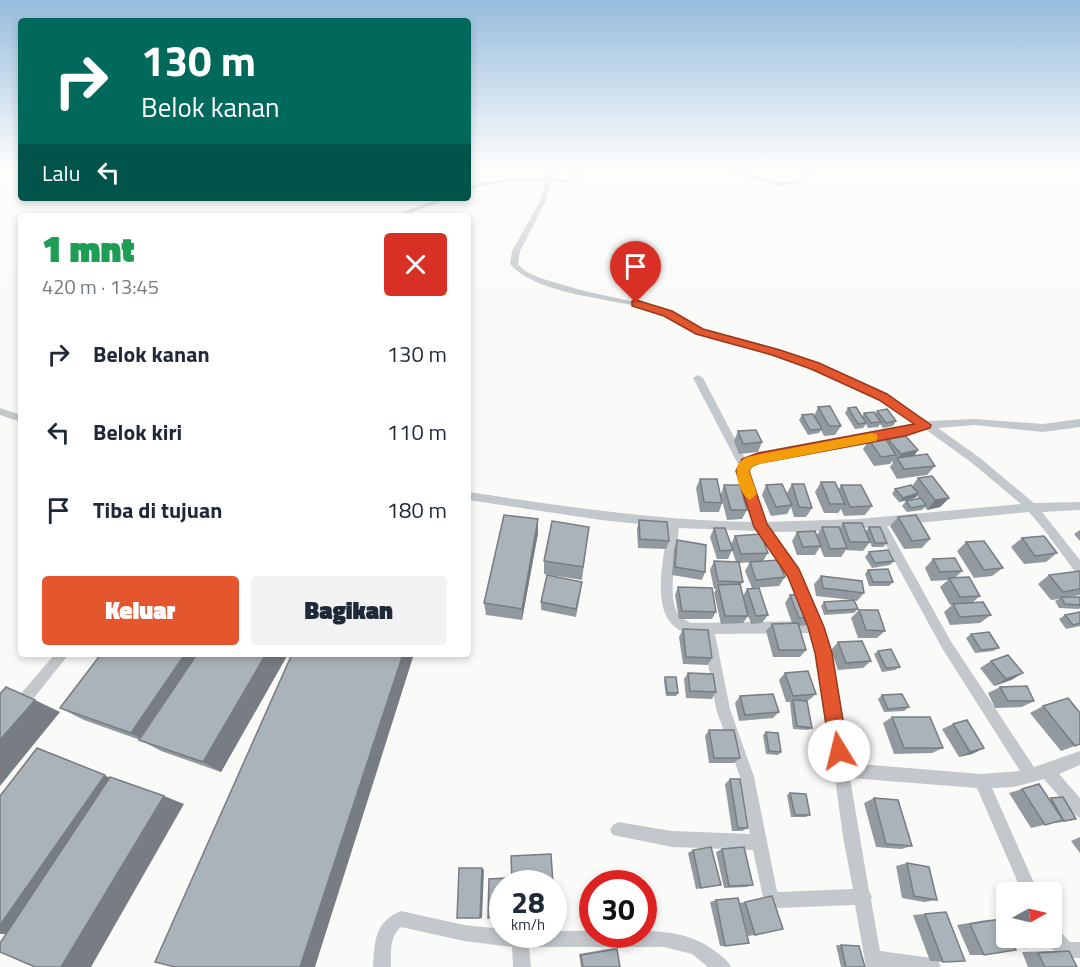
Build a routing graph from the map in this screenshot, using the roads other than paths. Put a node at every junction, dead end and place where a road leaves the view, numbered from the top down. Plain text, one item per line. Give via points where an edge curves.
1 (537, 212) edge
2 (698, 378) dead end
3 (0, 411) edge
4 (18, 418) edge
5 (1080, 423) edge
6 (925, 425) junction
7 (744, 466) junction
8 (471, 496) edge
9 (1030, 506) junction
10 (1080, 506) edge
11 (879, 521) junction
12 (674, 523) junction
13 (761, 527) junction
14 (1080, 569) edge
15 (816, 627) junction
16 (708, 629) junction
17 (60, 657) edge
18 (0, 729) edge
19 (1080, 758) edge
20 (842, 770) junction
21 (1047, 771) junction
22 (1031, 776) junction
23 (981, 781) junction
24 (1080, 810) edge
25 (618, 830) dead end
26 (759, 842) junction
27 (1026, 882) edge
28 (864, 897) junction
29 (489, 936) edge
30 (567, 939) edge
31 (1062, 946) edge
32 (521, 948) edge
33 (1080, 950) edge
34 (874, 963) edge
35 (382, 967) edge
36 (522, 967) edge
37 (722, 967) edge
38 (932, 967) edge

1 - 6 street via 516,251 514,264 521,272 552,284 658,309 700,332 795,358 870,390
2 - 7 street
3 - 4 street
5 - 6 street via 1043,428 975,422
6 - 7 street via 758,458
6 - 9 street
7 - 13 street
8 - 12 street
9 - 10 street
9 - 11 street
9 - 14 street
11 - 13 street
11 - 22 street via 946,644
12 - 13 street
12 - 16 street via 669,611 682,626
13 - 15 street via 794,574
15 - 16 street
15 - 20 street via 824,653
16 - 26 street via 723,708 747,777
17 - 18 street
19 - 21 street
20 - 23 street
20 - 28 street
21 - 22 street
21 - 24 street
22 - 23 street
23 - 27 street
25 - 26 street via 672,839
26 - 28 street via 773,898
28 - 34 street
29 - 35 street via 396,920 386,932
30 - 37 street via 664,939 696,947
31 - 33 street via 1066,950
32 - 36 street
34 - 38 street

